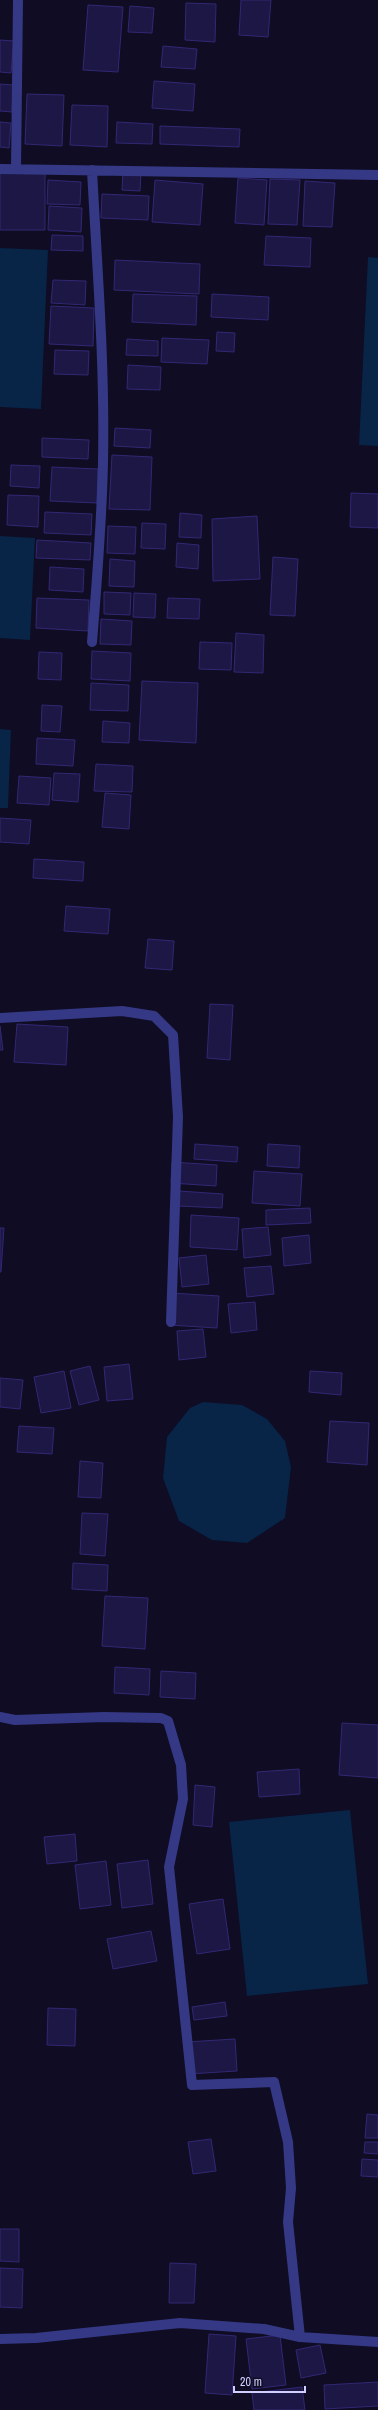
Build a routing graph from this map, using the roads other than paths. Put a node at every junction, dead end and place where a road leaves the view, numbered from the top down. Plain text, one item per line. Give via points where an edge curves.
1 (18, 0) edge
2 (0, 169) edge
3 (16, 169) junction
4 (92, 170) junction
5 (378, 175) edge
6 (92, 642) dead end
7 (0, 1018) edge
8 (171, 1322) dead end
9 (0, 1717) edge
10 (300, 2337) junction
11 (0, 2339) edge
12 (378, 2342) edge

1 - 3 street
2 - 3 street
3 - 4 street
4 - 5 street
4 - 6 street via 101,337 103,460
7 - 8 street via 122,1011 154,1016 173,1035 178,1117
9 - 10 street via 15,1720 161,1718 168,1721 181,1765 183,1799 169,1867 192,2085 274,2082 288,2142 291,2188 288,2222
10 - 11 street via 264,2329 180,2323 36,2338
10 - 12 street

